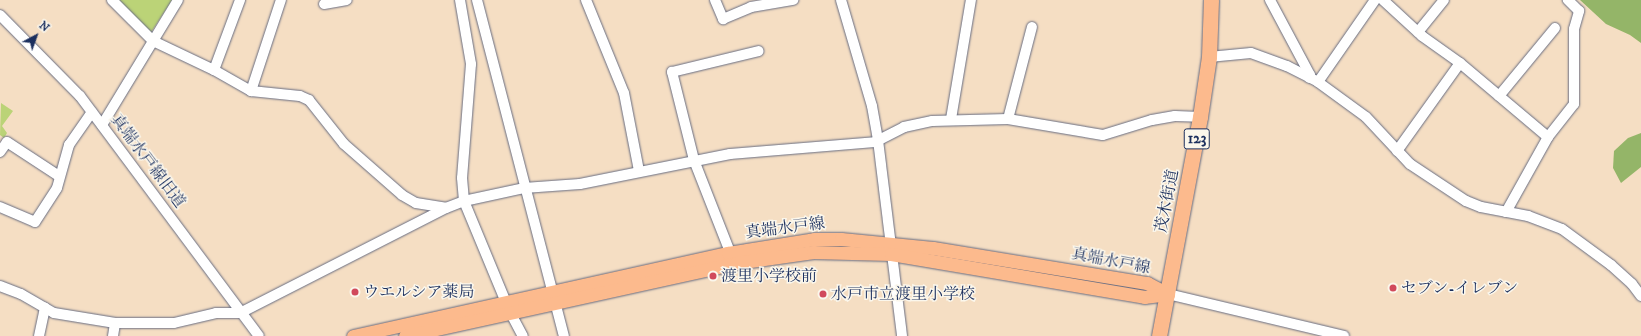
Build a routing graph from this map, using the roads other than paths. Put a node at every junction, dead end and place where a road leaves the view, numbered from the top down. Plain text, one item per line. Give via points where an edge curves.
1 (112, 0) edge
2 (178, 0) edge
3 (240, 0) edge
4 (281, 0) edge
5 (347, 0) edge
6 (460, 0) edge
7 (477, 0) edge
8 (586, 0) edge
9 (715, 0) edge
10 (793, 0) edge
11 (842, 0) edge
12 (971, 0) edge
13 (1211, 0) edge
14 (1270, 0) edge
15 (1375, 0) edge
16 (1383, 0) edge
17 (1444, 0) edge
18 (1568, 0) edge
19 (755, 3) edge
20 (324, 4) dead end
21 (0, 15) edge
22 (1032, 27) dead end
23 (1555, 28) dead end
24 (1418, 32) junction
25 (153, 41) junction
26 (759, 51) dead end
27 (1209, 57) junction
28 (1460, 63) junction
29 (214, 70) junction
30 (1313, 80) junction
31 (251, 91) junction
32 (1499, 96) junction
33 (92, 112) junction
34 (1200, 116) junction
35 (951, 119) junction
36 (1008, 119) junction
37 (102, 125) junction
38 (1548, 137) junction
39 (878, 140) junction
40 (1397, 151) junction
41 (0, 152) edge
42 (694, 160) junction
43 (639, 172) junction
44 (58, 176) junction
45 (524, 188) junction
46 (464, 201) junction
47 (0, 207) edge
48 (446, 208) junction
49 (1506, 212) junction
50 (891, 248) junction
51 (730, 252) junction
52 (0, 286) edge
53 (1168, 294) junction
54 (1641, 296) edge
55 (554, 298) junction
56 (509, 307) junction
57 (45, 308) junction
58 (240, 313) junction
59 (115, 322) junction
60 (39, 336) edge
61 (113, 336) edge
62 (259, 336) edge
63 (353, 336) edge
64 (405, 336) edge
65 (523, 336) edge
66 (564, 336) edge
67 (902, 336) edge
68 (1159, 336) edge
69 (1344, 336) edge

1 - 25 street
2 - 25 street
3 - 29 street
4 - 31 street
5 - 20 street
6 - 46 street via 471,64 462,178
7 - 45 street
8 - 43 street via 624,93
9 - 19 street via 723,19
10 - 19 street
11 - 39 street via 872,106
12 - 35 street
13 - 27 highway, 茂木街道 / 123
14 - 30 street
15 - 30 street
16 - 24 street
17 - 24 street
18 - 38 street via 1579,11 1574,29 1574,104
21 - 33 street, 真端水戸線旧道 via 80,96
22 - 36 street
23 - 32 street
24 - 28 street
25 - 29 street
25 - 37 street
26 - 42 street via 672,72
27 - 30 street via 1251,53 1287,66
27 - 34 highway, 茂木街道 / 123
28 - 32 street
28 - 40 street
29 - 31 street
30 - 40 street via 1366,117
31 - 48 street via 300,96 309,100 344,144 402,195 416,203
32 - 38 street
33 - 37 street, 真端水戸線旧道
33 - 44 street via 69,145
34 - 36 street via 1175,116 1152,120 1103,135
34 - 53 highway, 茂木街道 / 123
35 - 36 street
35 - 39 street via 904,126
37 - 58 street, 真端水戸線旧道
38 - 49 street
39 - 42 street via 730,154
39 - 50 street
40 - 49 street via 1410,164 1466,201
41 - 44 street via 7,142
42 - 43 street
42 - 51 street
43 - 45 street via 580,184
44 - 47 street via 56,188 35,222
45 - 46 street
45 - 55 street
46 - 48 street
46 - 56 street
48 - 58 street
49 - 54 street via 1549,222 1562,229 1611,265
50 - 51 main road, 真端水戸線 via 814,239
50 - 53 main road, 真端水戸線 via 1144,297
50 - 55 main road, 真端水戸線 via 783,255
50 - 67 street
51 - 55 main road, 真端水戸線
52 - 57 street via 21,294
53 - 68 highway, 茂木街道 / 123
53 - 69 street
55 - 56 main road, 真端水戸線
55 - 66 street
56 - 63 main road, 真端水戸線
56 - 64 main road, 真端水戸線
56 - 65 street
57 - 59 street via 54,313
57 - 60 street
58 - 59 street via 216,314 174,323
58 - 62 street, 真端水戸線旧道
59 - 61 street

